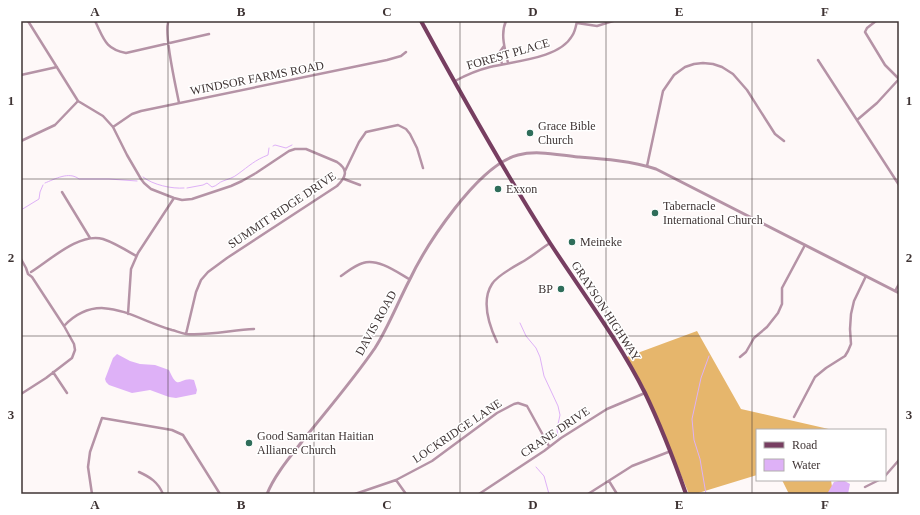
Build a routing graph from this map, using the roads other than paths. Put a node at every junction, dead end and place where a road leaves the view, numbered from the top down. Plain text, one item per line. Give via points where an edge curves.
1 (28, 21) edge
2 (95, 21) edge
3 (421, 21) edge
4 (506, 21) edge
5 (613, 21) edge
6 (876, 21) edge
7 (577, 22) edge
8 (168, 23) dead end
9 (209, 34) dead end
10 (168, 42) junction
11 (504, 46) junction
12 (406, 52) dead end
13 (818, 60) dead end
14 (508, 63) junction
15 (502, 64) junction
16 (57, 67) junction
17 (21, 75) edge
18 (899, 79) edge
19 (455, 81) junction
20 (78, 101) junction
21 (179, 103) junction
22 (857, 120) junction
23 (113, 127) junction
24 (21, 141) edge
25 (784, 141) dead end
26 (500, 163) junction
27 (647, 166) junction
28 (423, 168) dead end
29 (345, 171) junction
30 (344, 179) junction
31 (360, 185) dead end
32 (899, 185) edge
33 (62, 192) dead end
34 (174, 198) junction
35 (90, 238) junction
36 (550, 243) junction
37 (805, 244) junction
38 (136, 256) junction
39 (21, 259) edge
40 (26, 268) junction
41 (31, 272) junction
42 (866, 275) junction
43 (341, 276) dead end
44 (32, 277) junction
45 (409, 279) junction
46 (899, 284) edge
47 (897, 292) edge
48 (128, 314) junction
49 (64, 326) junction
50 (254, 328) dead end
51 (186, 334) junction
52 (497, 342) dead end
53 (740, 357) dead end
54 (53, 372) junction
55 (67, 393) dead end
56 (645, 393) junction
57 (21, 394) edge
58 (794, 417) dead end
59 (549, 446) junction
60 (671, 451) junction
61 (899, 460) edge
62 (139, 472) dead end
63 (886, 475) edge
64 (396, 480) junction
65 (609, 481) junction
66 (877, 481) edge
67 (865, 488) dead end
68 (92, 494) edge
69 (163, 494) edge
70 (220, 494) edge
71 (267, 494) edge
72 (355, 494) edge
73 (406, 494) edge
74 (479, 494) edge
75 (588, 494) edge
76 (617, 494) edge
77 (686, 494) edge

1 - 16 street, SUMMIT RIDGE DRIVE
2 - 10 street via 109,46 116,51 126,53
3 - 19 main road, GRAYSON HIGHWAY
4 - 11 street via 503,29
5 - 7 street, FOREST PLACE via 596,26
6 - 18 street via 865,32 885,65
7 - 14 street, FOREST PLACE via 572,36 565,45 536,57
8 - 10 street
9 - 10 street
10 - 21 street
11 - 14 street
11 - 15 street via 499,53
12 - 21 street, WINDSOR FARMS ROAD via 387,60
13 - 22 street
14 - 15 street, FOREST PLACE
15 - 19 street, FOREST PLACE via 476,71
16 - 17 street
16 - 20 street, SUMMIT RIDGE DRIVE
18 - 22 street
19 - 26 main road, GRAYSON HIGHWAY
20 - 23 street, SUMMIT RIDGE DRIVE via 103,116
20 - 24 street via 55,126
21 - 23 street, WINDSOR FARMS ROAD via 137,112
22 - 32 street
23 - 34 street, SUMMIT RIDGE DRIVE via 144,184
25 - 27 street via 775,134 747,90 733,74 722,66 698,63 685,67 674,75 663,91
26 - 27 street, DAVIS ROAD via 519,155 538,153
26 - 36 main road, GRAYSON HIGHWAY
26 - 45 street, DAVIS ROAD via 464,196 430,243
27 - 37 street, DAVIS ROAD
28 - 29 street via 410,134 398,125 366,132
29 - 30 street, SUMMIT RIDGE DRIVE
29 - 34 street, SUMMIT RIDGE DRIVE via 340,164 332,160 306,149 295,149 231,186 192,199
30 - 31 street
30 - 51 street, SUMMIT RIDGE DRIVE via 208,272 196,292
33 - 35 street
34 - 38 street
35 - 38 street via 103,239
35 - 41 street via 74,243
36 - 52 street via 492,283 488,294 488,316
36 - 56 main road, GRAYSON HIGHWAY via 625,357
37 - 42 street, DAVIS ROAD
37 - 53 street via 782,288 782,304 778,313
38 - 48 street via 131,269
39 - 40 street
40 - 41 street
40 - 44 street via 26,272
41 - 44 street
42 - 47 street, DAVIS ROAD
42 - 58 street via 854,301 851,314 851,344 848,351 845,356 815,377
43 - 45 street via 362,263 370,262 388,267
44 - 49 street
45 - 71 street, DAVIS ROAD via 377,345 352,381 282,468
46 - 47 street
48 - 49 street via 96,307 74,317
48 - 51 street
49 - 54 street via 75,350 72,358
50 - 51 street
54 - 55 street
54 - 57 street
56 - 59 street, CRANE DRIVE via 607,409
56 - 60 main road, GRAYSON HIGHWAY
59 - 64 street, LOCKRIDGE LANE via 527,406 518,403 497,413 432,461
59 - 74 street, CRANE DRIVE
60 - 65 street via 632,466
60 - 77 main road, GRAYSON HIGHWAY
61 - 63 street
62 - 69 street via 153,479
64 - 72 street, LOCKRIDGE LANE
64 - 73 street
65 - 75 street
65 - 76 street
66 - 67 street
68 - 70 street via 88,467 90,452 102,418 172,430 183,435

